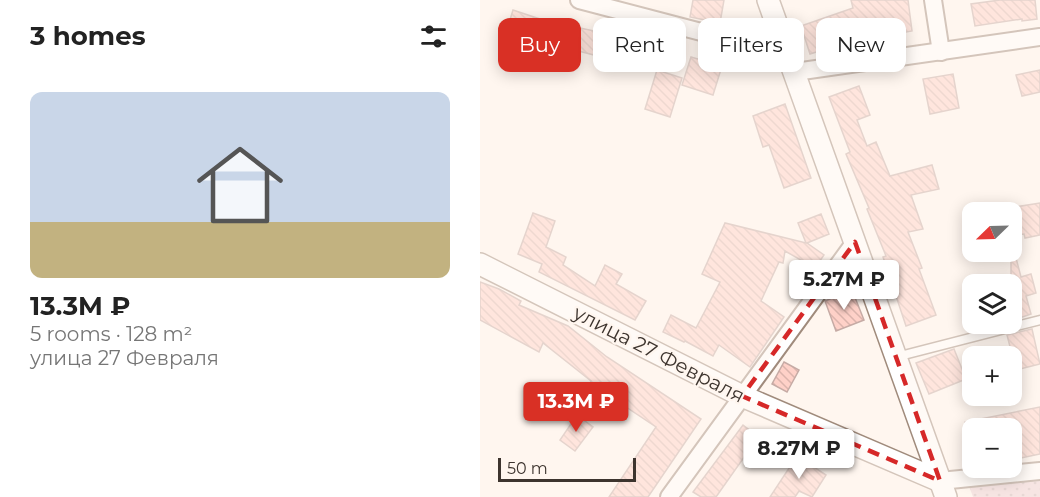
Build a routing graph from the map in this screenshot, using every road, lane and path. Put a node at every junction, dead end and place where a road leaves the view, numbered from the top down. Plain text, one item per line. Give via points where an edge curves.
1 (579, 0) edge
2 (768, 0) edge
3 (933, 0) edge
4 (775, 18) edge
5 (698, 35) edge
6 (1040, 37) edge
7 (941, 52) junction
8 (804, 62) edge
9 (795, 72) edge
10 (855, 242) junction
11 (480, 264) edge
12 (1040, 320) edge
13 (896, 357) junction
14 (742, 396) junction
15 (1040, 471) edge
16 (943, 489) edge
17 (669, 497) edge

1 - 5 street
2 - 4 street
3 - 7 street
6 - 7 street
7 - 8 street
9 - 10 street
10 - 13 street
10 - 14 street
11 - 14 street, улица 27 Февраля
12 - 13 lane
13 - 16 street
14 - 16 street, улица 27 Февраля
14 - 17 street
15 - 16 street

